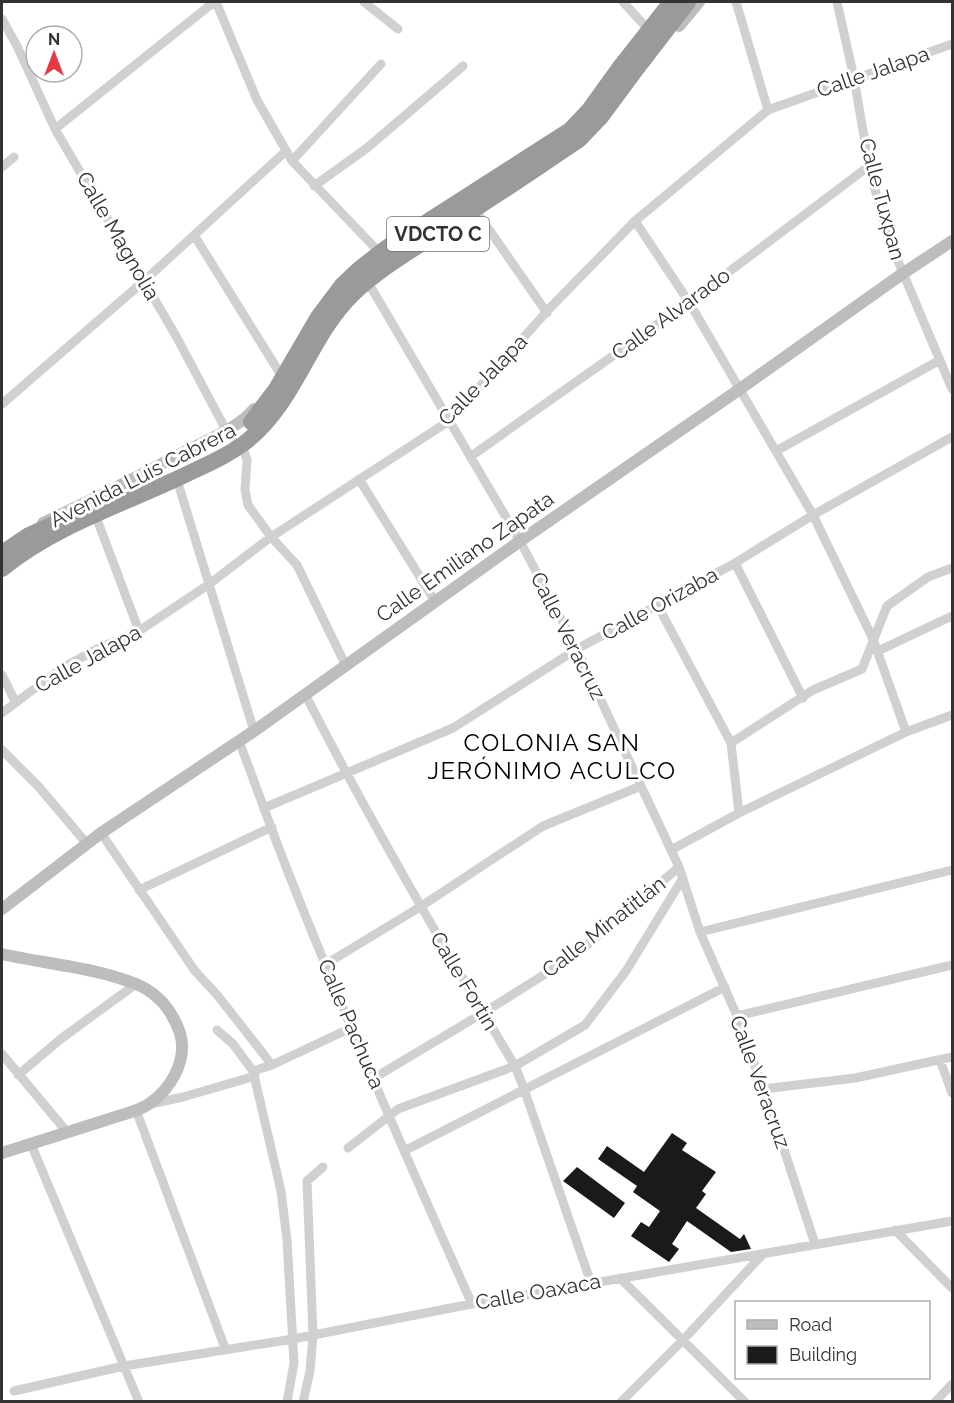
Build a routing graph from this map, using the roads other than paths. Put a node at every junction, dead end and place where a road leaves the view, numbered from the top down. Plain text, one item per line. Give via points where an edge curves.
1 (215, 2) edge
2 (364, 2) edge
3 (623, 2) edge
4 (668, 2) edge
5 (688, 2) edge
6 (699, 2) edge
7 (736, 2) edge
8 (837, 2) edge
9 (2, 19) edge
10 (646, 27) junction
11 (398, 29) dead end
12 (952, 44) edge
13 (381, 64) dead end
14 (463, 66) dead end
15 (854, 78) junction
16 (768, 110) junction
17 (55, 129) junction
18 (286, 151) junction
19 (14, 157) dead end
20 (292, 161) junction
21 (869, 166) junction
22 (2, 167) edge
23 (314, 186) junction
24 (479, 215) junction
25 (635, 221) junction
26 (194, 235) junction
27 (952, 241) edge
28 (379, 252) junction
29 (902, 274) junction
30 (144, 281) junction
31 (369, 284) junction
32 (689, 302) junction
33 (547, 313) junction
34 (309, 326) junction
35 (327, 336) junction
36 (299, 345) junction
37 (940, 360) junction
38 (281, 375) junction
39 (740, 389) junction
40 (952, 389) edge
41 (2, 404) edge
42 (449, 421) junction
43 (226, 430) junction
44 (952, 437) edge
45 (243, 448) junction
46 (776, 451) junction
47 (470, 457) junction
48 (359, 479) junction
49 (178, 483) junction
50 (813, 515) junction
51 (52, 518) junction
52 (98, 522) junction
53 (271, 537) junction
54 (60, 539) junction
55 (520, 541) junction
56 (2, 544) edge
57 (2, 553) edge
58 (735, 563) junction
59 (952, 568) edge
60 (2, 569) edge
61 (2, 578) edge
62 (208, 585) junction
63 (435, 601) junction
64 (657, 606) junction
65 (952, 616) edge
66 (139, 631) junction
67 (873, 639) junction
68 (577, 649) junction
69 (878, 651) junction
70 (346, 666) junction
71 (2, 675) edge
72 (305, 694) junction
73 (803, 698) junction
74 (15, 701) junction
75 (2, 713) edge
76 (952, 716) edge
77 (254, 731) junction
78 (906, 732) junction
79 (238, 741) junction
80 (730, 743) junction
81 (2, 750) edge
82 (346, 775) junction
83 (641, 786) junction
84 (264, 808) junction
85 (739, 813) junction
86 (272, 827) junction
87 (101, 833) junction
88 (87, 844) junction
89 (671, 850) junction
90 (679, 867) junction
91 (952, 870) edge
92 (683, 878) junction
93 (139, 890) junction
94 (420, 907) junction
95 (2, 909) edge
96 (700, 932) junction
97 (2, 954) edge
98 (326, 964) junction
99 (952, 965) edge
100 (136, 984) junction
101 (725, 987) junction
102 (483, 1013) junction
103 (736, 1016) junction
104 (353, 1027) junction
105 (217, 1030) dead end
106 (2, 1054) edge
107 (952, 1057) edge
108 (940, 1060) junction
109 (272, 1065) junction
110 (515, 1066) junction
111 (254, 1073) junction
112 (18, 1075) junction
113 (374, 1078) junction
114 (524, 1089) junction
115 (763, 1089) junction
116 (952, 1093) edge
117 (149, 1104) junction
118 (136, 1110) junction
119 (390, 1115) junction
120 (67, 1132) junction
121 (31, 1144) junction
122 (348, 1148) dead end
123 (404, 1151) junction
124 (2, 1153) edge
125 (323, 1167) dead end
126 (952, 1221) edge
127 (896, 1230) junction
128 (815, 1244) junction
129 (763, 1254) junction
130 (621, 1278) junction
131 (591, 1283) junction
132 (952, 1288) edge
133 (472, 1304) junction
134 (313, 1335) junction
135 (293, 1339) junction
136 (682, 1340) junction
137 (225, 1348) junction
138 (124, 1365) junction
139 (952, 1384) edge
140 (14, 1391) dead end
141 (139, 1401) edge
142 (287, 1401) edge
143 (303, 1401) edge
144 (621, 1401) edge
145 (745, 1401) edge
146 (935, 1401) edge

1 - 17 street
1 - 18 street via 257,100
2 - 11 street
3 - 10 street
4 - 10 main road, Avenida Luis Cabrera
4 - 57 highway, VDCTO C, bridge via 590,110 570,130 386,248 342,285 318,317 270,398 242,431 169,472 29,535
5 - 60 highway, VDCTO C, bridge via 601,117 579,140 367,281 351,296 329,323 291,390 246,442 180,478 51,537
6 - 24 main road, Avenida Luis Cabrera via 593,134
7 - 16 street
8 - 15 street, Calle Tuxpan
9 - 17 street, Calle Magnolia
10 - 28 main road, Avenida Luis Cabrera via 570,129
12 - 15 street, Calle Jalapa
13 - 20 street
14 - 23 street via 367,148
15 - 16 street, Calle Jalapa
15 - 21 street, Calle Tuxpan
16 - 25 street, Calle Jalapa
17 - 30 street, Calle Magnolia
18 - 20 street
18 - 26 street
19 - 22 street
20 - 23 street
21 - 29 street, Calle Tuxpan via 886,235
21 - 32 street, Calle Alvarado
23 - 28 street
24 - 31 main road, Avenida Luis Cabrera
24 - 33 street
25 - 32 street
25 - 33 street, Calle Jalapa
26 - 30 street
26 - 38 street
27 - 29 main road, Calle Emiliano Zapata
28 - 34 main road, Avenida Luis Cabrera via 342,281
29 - 37 street, Calle Tuxpan
29 - 39 main road, Calle Emiliano Zapata
30 - 41 street
30 - 43 street, Calle Magnolia
31 - 35 main road, Avenida Luis Cabrera via 352,300
31 - 42 street, Calle Veracruz
32 - 39 street
32 - 47 street, Calle Alvarado
33 - 42 street, Calle Jalapa
34 - 35 main road via 317,337
34 - 36 main road, Avenida Luis Cabrera
35 - 45 main road, Avenida Luis Cabrera via 289,400 258,437
36 - 38 main road, Avenida Luis Cabrera
36 - 45 main road via 294,363 254,416
37 - 40 street, Calle Tuxpan
37 - 46 street
38 - 43 main road, Avenida Luis Cabrera via 247,417
39 - 46 street
39 - 55 main road, Calle Emiliano Zapata
42 - 47 street, Calle Veracruz
42 - 48 street, Calle Jalapa
43 - 45 street, Calle Magnolia
43 - 51 main road, Avenida Luis Cabrera
44 - 50 street, Calle Orizaba
45 - 49 main road, Avenida Luis Cabrera
45 - 53 street via 248,505
46 - 50 street
47 - 55 street, Calle Veracruz
48 - 53 street, Calle Jalapa
48 - 63 street
49 - 52 main road, Avenida Luis Cabrera
49 - 62 street
50 - 58 street, Calle Orizaba
50 - 67 street
51 - 54 main road via 62,523
51 - 56 main road, Avenida Luis Cabrera
52 - 54 main road, Avenida Luis Cabrera
52 - 66 street
53 - 62 street, Calle Jalapa
53 - 70 street via 297,565
54 - 61 main road, Avenida Luis Cabrera
55 - 63 main road, Calle Emiliano Zapata
55 - 68 street, Calle Veracruz
58 - 64 street, Calle Orizaba
58 - 73 street
59 - 67 street via 928,577 887,606
62 - 66 street, Calle Jalapa
62 - 77 street
63 - 70 main road, Calle Emiliano Zapata
64 - 68 street, Calle Orizaba
64 - 80 street
65 - 69 street
66 - 74 street, Calle Jalapa via 63,668
67 - 69 street
67 - 73 street via 862,669
68 - 82 street, Calle Orizaba via 453,728
68 - 83 street, Calle Veracruz
69 - 78 street
70 - 72 main road, Calle Emiliano Zapata
71 - 74 street
72 - 77 main road, Calle Emiliano Zapata
72 - 82 street, Calle Fortín
73 - 80 street
74 - 75 street, Calle Jalapa
76 - 78 street
77 - 79 main road, Calle Emiliano Zapata
78 - 85 street
79 - 84 street, Calle Pachuca
79 - 87 main road, Calle Emiliano Zapata
80 - 85 street
81 - 88 street
82 - 84 street, Calle Orizaba
82 - 94 street, Calle Fortín
83 - 89 street, Calle Veracruz
83 - 94 street via 543,826
84 - 86 street, Calle Pachuca
85 - 89 street
86 - 93 street
86 - 98 street, Calle Pachuca
87 - 88 main road, Calle Emiliano Zapata
87 - 93 street
88 - 95 main road, Calle Emiliano Zapata
89 - 90 street, Calle Veracruz
90 - 92 street, Calle Veracruz
90 - 102 street, Calle Minatitlán via 574,956
91 - 96 street
92 - 96 street, Calle Veracruz
92 - 110 street via 626,972 585,1025
93 - 109 street via 195,970
94 - 98 street
94 - 102 street, Calle Fortín
96 - 101 street, Calle Veracruz
97 - 100 main road
98 - 104 street, Calle Pachuca
99 - 103 street
100 - 112 street
100 - 117 main road via 168,1007 182,1041 180,1065 168,1086
101 - 103 street, Calle Veracruz
101 - 114 street
102 - 110 street, Calle Fortín
102 - 113 street, Calle Minatitlán
103 - 115 street, Calle Veracruz
104 - 109 street
104 - 113 street, Calle Pachuca
105 - 111 street
106 - 112 street
107 - 108 street
108 - 115 street via 855,1078
108 - 116 street
109 - 111 street
110 - 114 street, Calle Fortín
110 - 119 street via 398,1108
111 - 117 street
111 - 135 street via 280,1191
112 - 120 street
113 - 119 street, Calle Pachuca
114 - 123 street
114 - 131 street, Calle Fortín
115 - 128 street, Calle Veracruz
117 - 118 main road
118 - 120 main road
118 - 137 street
119 - 122 street
119 - 123 street, Calle Pachuca
120 - 121 main road
121 - 124 main road
121 - 138 street
123 - 133 street, Calle Pachuca
125 - 134 street via 307,1181
126 - 127 street, Calle Oaxaca
127 - 128 street, Calle Oaxaca
127 - 132 street
128 - 129 street, Calle Oaxaca
129 - 130 street, Calle Oaxaca
129 - 136 street
130 - 131 street, Calle Oaxaca
130 - 136 street
131 - 133 street, Calle Oaxaca
133 - 134 street, Calle Oaxaca
134 - 135 street, Calle Oaxaca
134 - 143 street
135 - 137 street, Calle Oaxaca
135 - 142 street via 294,1363
136 - 144 street
136 - 145 street
137 - 138 street, Calle Oaxaca
138 - 140 street, Calle Oaxaca
138 - 141 street
139 - 146 street

